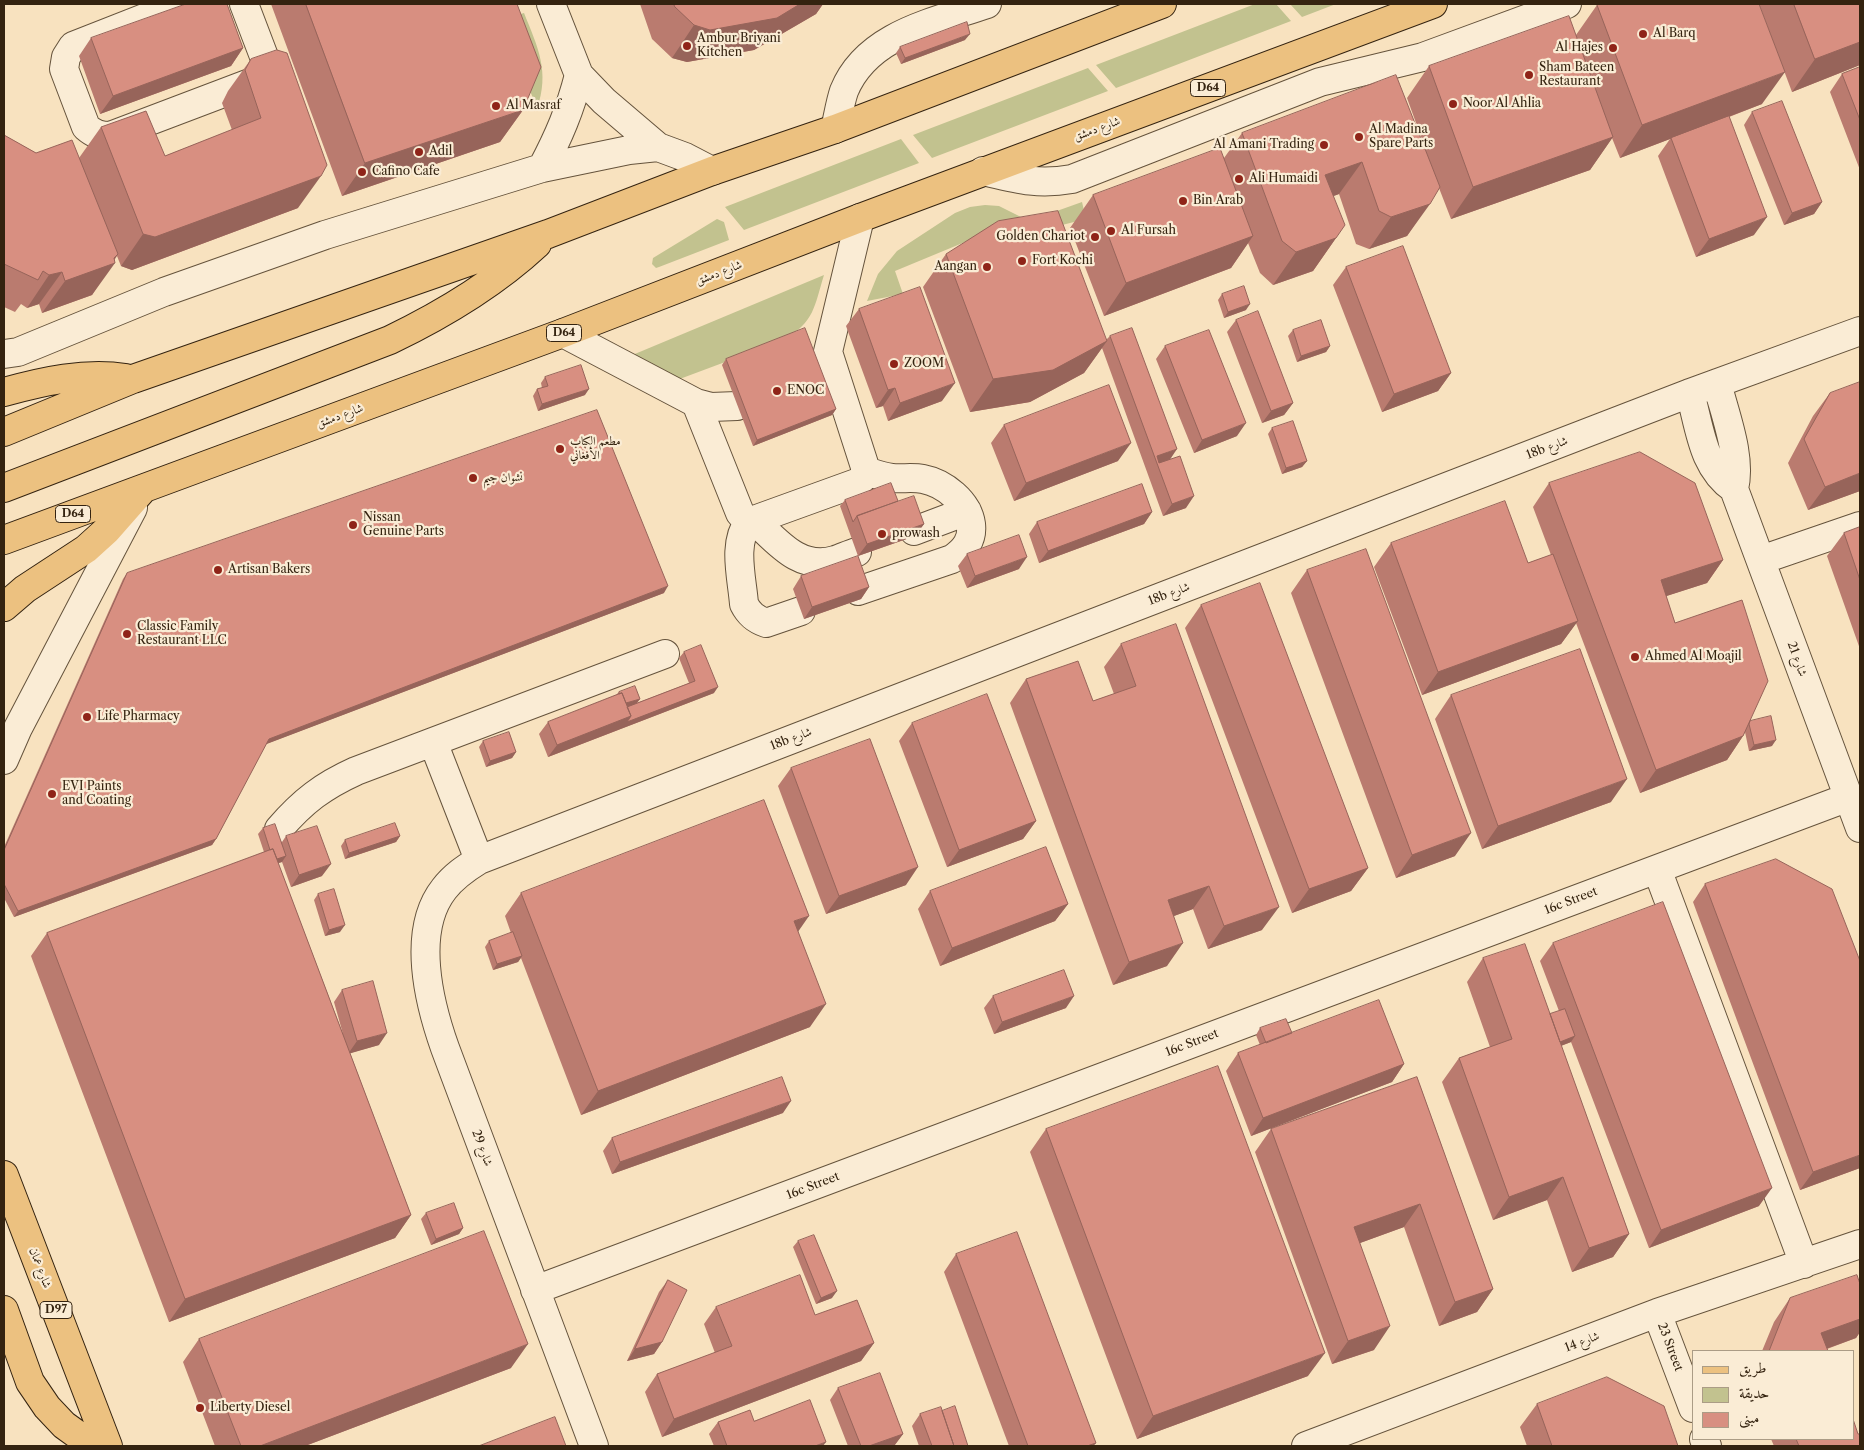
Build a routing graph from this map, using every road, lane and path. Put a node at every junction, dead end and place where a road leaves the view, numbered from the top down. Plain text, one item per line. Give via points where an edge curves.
1 (180, 4) edge
2 (244, 4) edge
3 (550, 4) edge
4 (986, 4) edge
5 (1162, 4) edge
6 (1433, 4) edge
7 (1567, 4) edge
8 (271, 75) junction
9 (579, 75) junction
10 (282, 104) edge
11 (835, 129) junction
12 (658, 148) junction
13 (542, 168) junction
14 (712, 171) junction
15 (983, 172) junction
16 (860, 218) junction
17 (548, 234) junction
18 (1860, 330) edge
19 (563, 333) junction
20 (828, 352) junction
21 (4, 354) edge
22 (817, 376) edge
23 (133, 379) junction
24 (1717, 383) junction
25 (4, 392) edge
26 (1690, 393) junction
27 (696, 403) junction
28 (737, 406) dead end
29 (4, 432) edge
30 (866, 472) junction
31 (4, 488) edge
32 (143, 488) junction
33 (1734, 489) junction
34 (968, 511) junction
35 (752, 520) junction
36 (1860, 526) edge
37 (914, 531) edge
38 (4, 540) edge
39 (856, 552) dead end
40 (1761, 560) junction
41 (858, 591) edge
42 (4, 607) edge
43 (801, 611) dead end
44 (665, 654) dead end
45 (433, 742) junction
46 (4, 760) edge
47 (1848, 797) junction
48 (1860, 828) edge
49 (280, 829) dead end
50 (479, 860) junction
51 (1657, 869) junction
52 (4, 1174) edge
53 (1860, 1244) edge
54 (1804, 1264) junction
55 (535, 1290) junction
56 (4, 1310) edge
57 (1657, 1313) junction
58 (1692, 1405) edge
59 (93, 1446) edge
60 (108, 1446) edge
61 (594, 1446) edge
62 (1306, 1446) edge

1 - 8 street via 73,46 69,51 64,69 86,127 93,133 110,136
2 - 8 street
3 - 9 street
4 - 11 street via 898,34 878,48 862,64 844,92
5 - 11 main road
6 - 15 main road, شارع دمشق / D64
7 - 15 street via 1423,57 1320,82 1072,179 1028,182
8 - 10 street
9 - 12 street
9 - 13 street via 559,136
11 - 14 main road
12 - 13 street via 629,150
12 - 14 street
13 - 21 street via 325,234 164,292 18,352
14 - 17 main road
15 - 16 main road, شارع دمشق / D64
16 - 19 main road, شارع دمشق / D64
16 - 20 street
17 - 23 main road
17 - 31 main road via 474,294 390,340
18 - 24 street, 18b شارع
19 - 27 street
19 - 32 main road, شارع دمشق / D64
20 - 22 street
20 - 30 street
23 - 25 main road via 84,376
23 - 29 main road
24 - 26 street, 18b شارع
24 - 33 street, شارع 21 via 1737,462
26 - 33 street, شارع 21 via 1708,460 1718,476
26 - 50 street, 18b شارع
27 - 28 street via 711,407
27 - 35 street via 740,513 745,519
30 - 34 street via 924,479 952,493
30 - 35 street via 859,482
32 - 38 main road, شارع دمشق / D64
32 - 42 main road via 86,549 25,589
32 - 46 street
33 - 40 street, شارع 21
34 - 37 street
34 - 41 street via 972,530 963,552 952,559
35 - 39 street via 787,551 810,562 822,563
35 - 43 street via 744,528 739,545 747,610 766,623
36 - 40 street
40 - 47 street, شارع 21
44 - 45 street
45 - 49 street via 334,781 295,810
45 - 50 street
47 - 48 street, شارع 21
47 - 51 street, 16c Street
50 - 55 street, شارع 29 via 457,874 433,909 427,930 427,978 445,1048
51 - 54 street
51 - 55 street, 16c Street
52 - 60 main road, شارع عمان / D97
53 - 54 street, شارع 14
54 - 57 street, شارع 14
55 - 61 street, شارع 29
56 - 59 main road via 30,1382 64,1425
57 - 58 street, 23 Street
57 - 62 street, شارع 14

